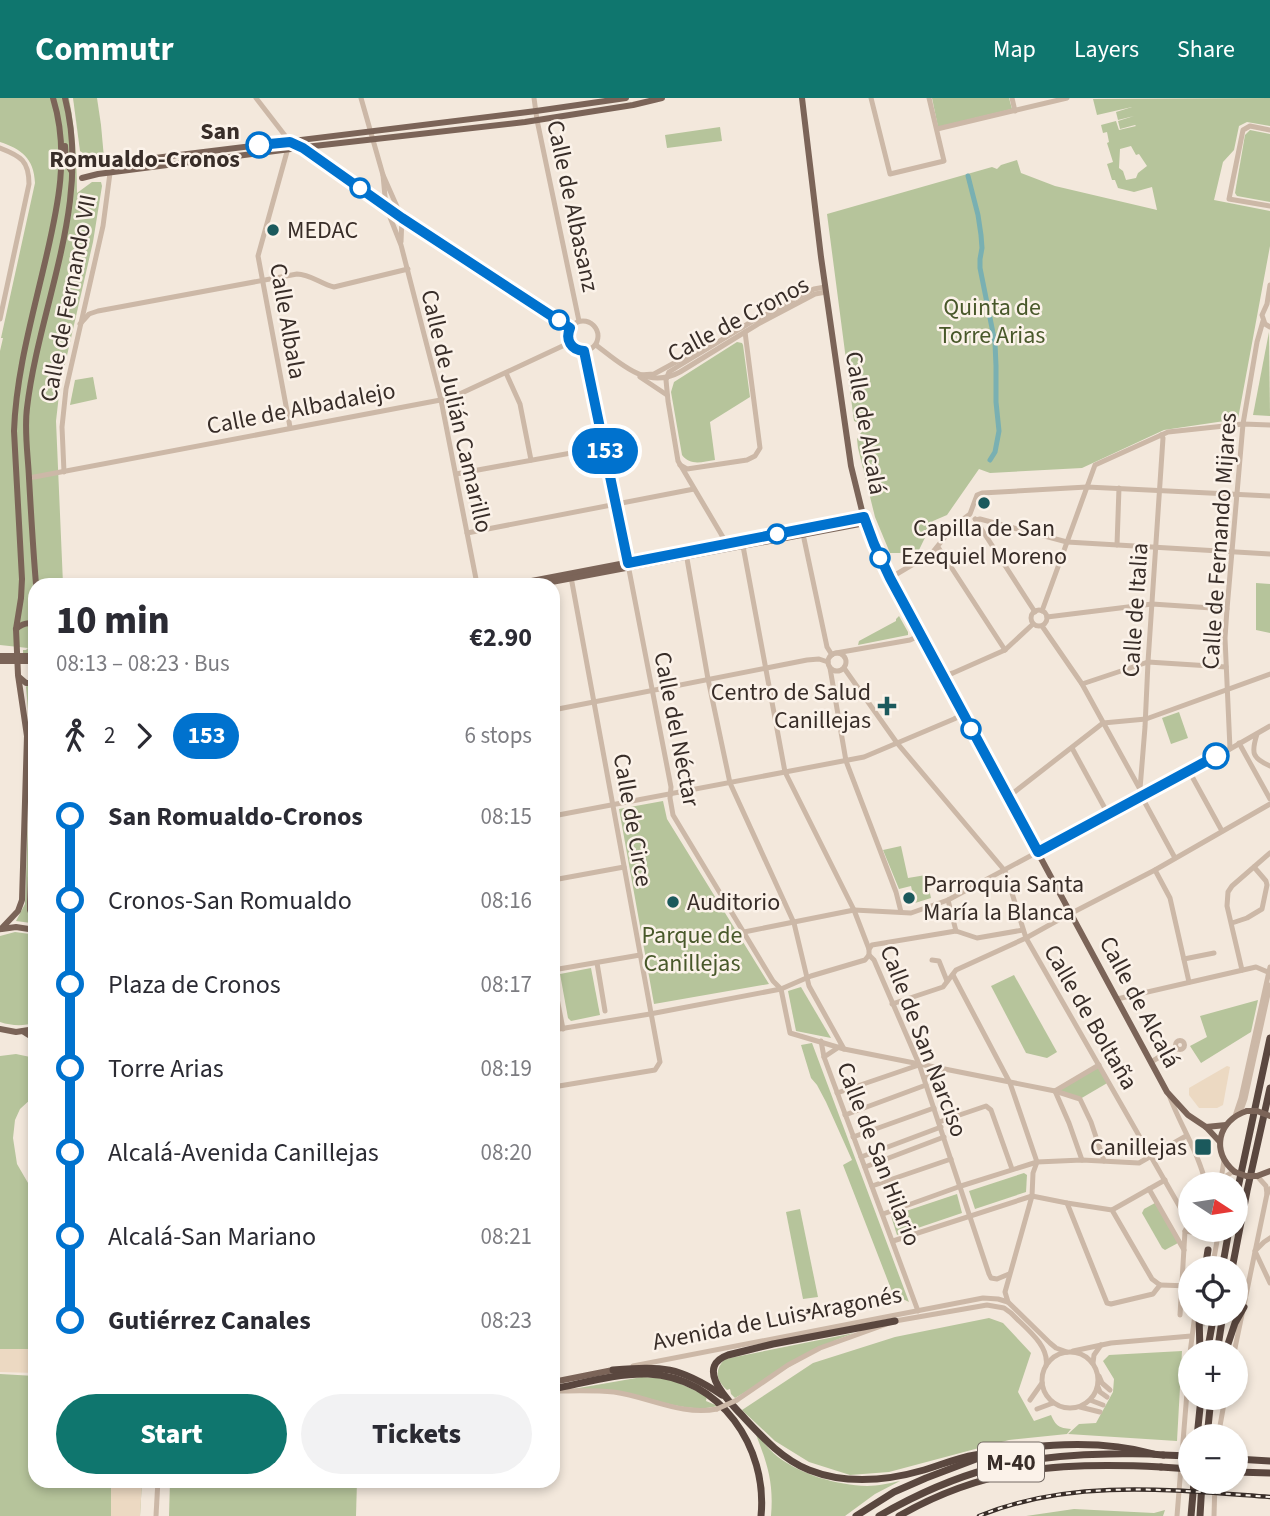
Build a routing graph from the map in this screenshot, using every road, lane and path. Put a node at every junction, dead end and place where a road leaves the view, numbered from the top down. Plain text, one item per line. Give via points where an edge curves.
1 (53, 98) edge
2 (65, 98) edge
3 (256, 98) edge
4 (361, 98) edge
5 (534, 98) edge
6 (626, 98) edge
7 (662, 98) edge
8 (871, 98) edge
9 (929, 98) edge
10 (1012, 98) edge
11 (1067, 98) edge
12 (609, 100) edge
13 (802, 100) edge
14 (536, 111) junction
15 (1015, 111) junction
16 (537, 120) junction
17 (937, 130) junction
18 (1270, 130) edge
19 (370, 131) junction
20 (61, 138) junction
21 (372, 140) junction
22 (289, 145) junction
23 (0, 148) edge
24 (303, 148) junction
25 (72, 152) junction
26 (83, 164) junction
27 (72, 172) junction
28 (110, 173) junction
29 (383, 175) junction
30 (82, 178) junction
31 (60, 193) junction
32 (1270, 206) edge
33 (386, 207) junction
34 (402, 218) junction
35 (65, 229) junction
36 (401, 245) junction
37 (408, 269) junction
38 (261, 280) junction
39 (1270, 285) edge
40 (826, 290) junction
41 (87, 293) junction
42 (1268, 308) edge
43 (98, 311) junction
44 (0, 319) edge
45 (756, 319) junction
46 (579, 321) junction
47 (1263, 321) junction
48 (80, 324) junction
49 (1270, 326) edge
50 (570, 328) junction
51 (745, 332) junction
52 (1259, 336) junction
53 (569, 343) junction
54 (596, 345) junction
55 (584, 351) junction
56 (506, 373) junction
57 (638, 375) junction
58 (667, 378) junction
59 (667, 395) junction
60 (442, 400) junction
61 (1243, 424) junction
62 (1270, 425) edge
63 (290, 427) junction
64 (1161, 435) junction
65 (604, 447) junction
66 (531, 460) junction
67 (680, 465) junction
68 (64, 472) junction
69 (456, 474) junction
70 (29, 478) junction
71 (1087, 487) junction
72 (1119, 488) junction
73 (694, 489) junction
74 (1160, 490) junction
75 (1237, 495) junction
76 (1270, 496) edge
77 (616, 505) junction
78 (970, 514) junction
79 (864, 520) junction
80 (976, 520) junction
81 (467, 533) junction
82 (803, 534) junction
83 (1067, 542) junction
84 (743, 545) junction
85 (1117, 545) junction
86 (728, 546) junction
87 (938, 547) junction
88 (1156, 547) junction
89 (1231, 552) junction
90 (686, 554) junction
91 (1270, 554) edge
92 (628, 566) junction
93 (571, 576) junction
94 (36, 578) edge
95 (476, 578) edge
96 (557, 578) edge
97 (890, 578) junction
98 (560, 579) edge
99 (1152, 604) junction
100 (1227, 609) junction
101 (1038, 611) junction
102 (1047, 617) junction
103 (28, 624) edge
104 (1033, 624) junction
105 (1042, 626) junction
106 (16, 629) junction
107 (921, 635) junction
108 (854, 649) junction
109 (1005, 650) junction
110 (833, 654) junction
111 (0, 658) edge
112 (18, 659) junction
113 (28, 659) edge
114 (845, 659) junction
115 (807, 660) junction
116 (1148, 662) junction
117 (829, 665) junction
118 (1226, 667) junction
119 (766, 668) junction
120 (844, 668) junction
121 (1270, 674) edge
122 (18, 675) junction
123 (943, 676) junction
124 (708, 679) junction
125 (28, 683) edge
126 (1082, 684) junction
127 (652, 690) junction
128 (1227, 690) junction
129 (594, 702) junction
130 (560, 709) edge
131 (963, 714) junction
132 (1146, 719) junction
133 (1103, 723) junction
134 (1270, 726) edge
135 (1259, 734) junction
136 (1270, 734) edge
137 (897, 743) junction
138 (1239, 743) junction
139 (1072, 748) junction
140 (1230, 749) junction
141 (846, 761) junction
142 (1270, 766) edge
143 (1189, 771) junction
144 (785, 772) junction
145 (730, 783) junction
146 (1140, 789) junction
147 (670, 794) junction
148 (1142, 796) junction
149 (1008, 797) junction
150 (1270, 799) edge
151 (612, 804) junction
152 (1270, 804) edge
153 (1108, 814) junction
154 (560, 815) edge
155 (1222, 831) junction
156 (1038, 852) junction
157 (1270, 853) edge
158 (1175, 858) junction
159 (624, 867) junction
160 (1254, 867) junction
161 (1155, 870) junction
162 (1005, 871) junction
163 (560, 879) edge
164 (948, 900) junction
165 (854, 910) junction
166 (901, 912) junction
167 (1070, 913) junction
168 (794, 923) junction
169 (1232, 923) junction
170 (0, 929) edge
171 (28, 929) edge
172 (1023, 930) junction
173 (956, 931) junction
174 (744, 932) junction
175 (1026, 938) junction
176 (869, 952) junction
177 (1214, 953) dead end
178 (640, 955) junction
179 (1184, 959) junction
180 (932, 960) dead end
181 (597, 963) junction
182 (560, 969) edge
183 (1241, 970) junction
184 (1270, 971) edge
185 (953, 975) junction
186 (806, 978) junction
187 (947, 981) junction
188 (1189, 982) junction
189 (1270, 985) edge
190 (781, 989) junction
191 (1117, 999) junction
192 (892, 1004) junction
193 (606, 1011) dead end
194 (560, 1014) edge
195 (650, 1014) junction
196 (560, 1029) edge
197 (563, 1029) junction
198 (4, 1030) edge
199 (28, 1031) edge
200 (24, 1032) junction
201 (28, 1035) edge
202 (0, 1037) edge
203 (1270, 1038) edge
204 (821, 1041) junction
205 (1176, 1047) dead end
206 (842, 1048) junction
207 (824, 1057) junction
208 (1150, 1062) junction
209 (919, 1065) junction
210 (1099, 1065) junction
211 (946, 1070) junction
212 (923, 1078) junction
213 (1010, 1083) junction
214 (926, 1085) junction
215 (560, 1086) edge
216 (1270, 1088) edge
217 (1055, 1091) junction
218 (837, 1093) junction
219 (1169, 1095) junction
220 (934, 1108) junction
221 (1241, 1114) junction
222 (845, 1115) junction
223 (1270, 1116) edge
224 (940, 1125) junction
225 (1226, 1125) junction
226 (1206, 1127) junction
227 (1186, 1136) junction
228 (853, 1137) junction
229 (944, 1137) junction
230 (1220, 1142) junction
231 (1152, 1156) junction
232 (861, 1157) junction
233 (951, 1159) junction
234 (1082, 1160) junction
235 (1104, 1161) junction
236 (1224, 1161) junction
237 (1037, 1162) junction
238 (865, 1167) junction
239 (1012, 1170) junction
240 (1234, 1171) joint
241 (1270, 1171) edge
242 (1203, 1172) edge
243 (1223, 1172) edge
244 (1241, 1172) edge
245 (1257, 1176) junction
246 (1165, 1180) junction
247 (872, 1186) junction
248 (961, 1186) junction
249 (1149, 1189) junction
250 (1269, 1191) edge
251 (1032, 1196) junction
252 (1067, 1203) junction
253 (1178, 1204) edge
254 (1112, 1210) junction
255 (883, 1214) junction
256 (970, 1215) junction
257 (1270, 1238) edge
258 (893, 1241) junction
259 (1184, 1242) edge
260 (1209, 1242) edge
261 (1184, 1250) junction
262 (1208, 1250) joint
263 (1255, 1251) junction
264 (1184, 1256) edge
265 (1207, 1256) edge
266 (1235, 1256) edge
267 (1010, 1275) junction
268 (1270, 1283) edge
269 (1160, 1285) junction
270 (1178, 1285) edge
271 (1248, 1287) edge
272 (1008, 1302) junction
273 (919, 1314) junction
274 (895, 1321) junction
275 (1194, 1326) tunnel mouth
276 (1191, 1335) junction
277 (1191, 1340) edge
278 (1101, 1345) junction
279 (1069, 1352) junction
280 (1093, 1363) junction
281 (1046, 1366) junction
282 (613, 1370) junction
283 (1098, 1374) junction
284 (560, 1381) edge
285 (1042, 1382) junction
286 (1098, 1386) junction
287 (560, 1388) edge
288 (560, 1390) edge
289 (1110, 1390) dead end
290 (725, 1397) junction
291 (1107, 1397) dead end
292 (1030, 1400) dead end
293 (1090, 1400) junction
294 (1054, 1404) junction
295 (1103, 1405) dead end
296 (1080, 1407) junction
297 (1037, 1409) dead end
298 (1100, 1412) dead end
299 (995, 1452) junction
300 (1154, 1454) junction
301 (1178, 1456) edge
302 (1248, 1460) edge
303 (1270, 1461) edge
304 (1178, 1468) edge
305 (1248, 1472) edge
306 (1270, 1473) edge
307 (158, 1488) edge
308 (1179, 1494) edge
309 (1193, 1494) edge
310 (1201, 1494) edge
311 (1214, 1494) edge
312 (156, 1516) edge
313 (761, 1516) edge
314 (856, 1516) edge
315 (879, 1516) edge
316 (899, 1516) edge
317 (1177, 1516) edge
318 (1191, 1516) edge
319 (1200, 1516) edge
320 (1213, 1516) edge

1 - 20 main road
2 - 25 main road
3 - 22 street
4 - 19 street, Calle de Julián Camarillo
5 - 14 street, Calle de Albasanz
6 - 12 main road
7 - 16 main road
8 - 17 street via 890,174 944,160
9 - 17 street
10 - 15 street
11 - 15 street
12 - 14 main road
13 - 40 main road, Calle de Alcalá
14 - 16 street, Calle de Albasanz
14 - 19 main road
15 - 17 street
16 - 21 main road
16 - 46 street, Calle de Albasanz
18 - 32 street via 1250,126 1243,130 1229,199
19 - 21 street, Calle de Julián Camarillo
19 - 22 main road
20 - 27 main road
20 - 31 main road
21 - 24 main road
21 - 29 street, Calle de Julián Camarillo
22 - 24 main road
22 - 26 main road
22 - 28 main road
22 - 38 street, Calle Albala via 258,256
23 - 44 street via 21,158 29,170
24 - 33 street
25 - 26 main road
25 - 27 main road
26 - 27 main road
27 - 30 main road
27 - 31 main road
27 - 35 main road
28 - 30 main road
28 - 41 street, Calle de Fernando VII
29 - 33 street, Calle de Julián Camarillo
29 - 34 street, Calle de Julián Camarillo
30 - 35 main road
31 - 106 main road via 14,409 22,579
33 - 34 street
33 - 36 street, Calle de Julián Camarillo
34 - 36 street, Calle de Julián Camarillo
34 - 50 street
35 - 70 main road via 26,411
36 - 37 street, Calle de Julián Camarillo
37 - 38 street via 334,287 305,274
37 - 60 street, Calle de Julián Camarillo
38 - 43 street
38 - 63 street, Calle Albala
39 - 42 street, Calle de Fernando Mijares
40 - 45 street, Calle de Cronos via 814,289
40 - 51 street, Calle de Cronos
40 - 79 main road, Calle de Alcalá via 851,466
41 - 43 street
41 - 48 street, Calle de Fernando VII
42 - 47 street, Calle de Fernando Mijares
43 - 48 street
45 - 57 street, Calle de Cronos via 654,374
45 - 58 street, Calle de Cronos via 669,372
46 - 50 street
46 - 54 street via 596,327
47 - 49 street
47 - 52 street, Calle de Fernando Mijares
48 - 68 street, Calle de Fernando VII via 65,389
49 - 52 street
50 - 53 street
51 - 58 street, Calle de Cronos
51 - 67 street via 760,448 747,460 687,469
52 - 61 street, Calle de Fernando Mijares
53 - 55 street
53 - 56 street, Calle de Albadalejo
54 - 55 street
54 - 57 street, Calle de Cronos
55 - 65 street, Calle del Néctar
56 - 60 street, Calle de Albadalejo
56 - 66 street via 520,404
57 - 58 street, Calle de Cronos
57 - 59 street
58 - 59 street
59 - 67 street
60 - 63 street, Calle de Albadalejo
60 - 69 street, Calle de Julián Camarillo
61 - 62 street
61 - 64 street
61 - 75 street, Calle de Fernando Mijares
63 - 68 street, Calle de Albadalejo
64 - 71 street via 1095,465
64 - 74 street, Calle de Italia
65 - 66 street
65 - 77 street, Calle del Néctar
66 - 69 street
67 - 73 street
68 - 70 street, Calle de Albadalejo
69 - 81 street, Calle de Julián Camarillo
70 - 94 main road
71 - 72 street
71 - 78 street via 982,493
71 - 83 street
72 - 74 street
72 - 85 street
73 - 77 street
73 - 86 street
74 - 75 street
74 - 88 street, Calle de Italia
75 - 76 street
75 - 89 street, Calle de Fernando Mijares
77 - 81 street
77 - 92 street, Calle del Néctar
78 - 80 street
78 - 87 street
79 - 82 main road
79 - 86 main road
79 - 97 main road, Calle de Alcalá
80 - 83 street
80 - 101 street
81 - 95 street, Calle de Julián Camarillo
82 - 84 main road
82 - 110 street via 827,647
83 - 85 street
83 - 101 street
84 - 86 main road
84 - 119 street, Calle de San Narciso
85 - 88 street
86 - 90 main road
87 - 97 street
87 - 109 street
88 - 89 street
88 - 99 street, Calle de Italia
89 - 91 street
89 - 100 street, Calle de Fernando Mijares
90 - 92 main road
90 - 124 street
92 - 93 main road
92 - 127 street, Calle del Néctar
93 - 96 main road
93 - 98 main road
93 - 129 street, Calle de Circe
97 - 107 main road, Calle de Alcalá
99 - 100 street
99 - 102 street
99 - 116 street, Calle de Italia
100 - 118 street, Calle de Fernando Mijares
101 - 102 street
101 - 104 street
102 - 105 street
103 - 106 main road
104 - 105 street
104 - 109 street
105 - 126 street
106 - 112 main road
107 - 108 street
107 - 123 main road, Calle de Alcalá
108 - 110 street
108 - 114 street
109 - 123 street
110 - 114 street
110 - 115 street
110 - 117 street
111 - 112 main road
112 - 113 main road
112 - 122 main road
114 - 120 street
115 - 117 street via 819,659
115 - 119 street
116 - 118 street
116 - 126 street
116 - 132 street, Calle de Italia
117 - 120 street via 836,671
117 - 141 street
118 - 128 street, Calle de Fernando Mijares
119 - 124 street
119 - 144 street, Calle de San Narciso
120 - 137 street, Calle de Boltaña
121 - 128 street
122 - 125 main road
122 - 170 main road via 27,736 22,900
123 - 131 main road, Calle de Alcalá
124 - 127 street
124 - 145 street
126 - 133 street
127 - 129 street
127 - 147 street, Calle del Néctar
128 - 132 street
128 - 140 street, Calle de Fernando Mijares
129 - 130 street
129 - 151 street, Calle de Circe
131 - 137 street
131 - 149 main road, Calle de Alcalá
132 - 133 street
132 - 146 street, Calle de Italia
133 - 139 street
133 - 146 street
134 - 135 street
135 - 136 street
135 - 138 street
135 - 142 street via 1255,757
137 - 141 street
137 - 162 street, Calle de Boltaña
138 - 140 street
138 - 150 street
139 - 149 street
139 - 153 street
140 - 143 street
141 - 144 street
141 - 166 street
143 - 148 street
143 - 155 street
144 - 145 street
144 - 165 street, Calle de San Narciso
145 - 147 street
145 - 168 street
146 - 148 street
147 - 151 street
147 - 174 street, Calle del Néctar via 673,815
148 - 153 street
148 - 158 street
149 - 156 main road, Calle de Alcalá
151 - 154 street
151 - 159 street, Calle de Circe
152 - 155 street
153 - 156 street
155 - 158 street
156 - 162 street
156 - 167 main road, Calle de Alcalá
157 - 160 street
158 - 161 street
159 - 163 street
159 - 178 street, Calle de Circe
160 - 169 street via 1228,892
160 - 169 street via 1268,885 1262,909
161 - 167 street
161 - 179 street via 1170,898
162 - 164 street
162 - 172 street, Calle de Boltaña
164 - 166 street
164 - 173 street
165 - 166 street
165 - 168 street
165 - 176 street, Calle de San Narciso
167 - 175 street
167 - 191 main road, Calle de Alcalá
168 - 174 street
168 - 186 street
169 - 183 street
170 - 171 main road
172 - 173 street via 977,938
172 - 175 street, Calle de Boltaña
173 - 176 street via 872,945
174 - 190 street, Calle del Néctar
175 - 185 street
175 - 210 street, Calle de Boltaña
176 - 186 street via 865,960
176 - 192 street, Calle de San Narciso
177 - 179 street
178 - 181 street
178 - 195 street, Calle de Circe
179 - 188 street
180 - 187 street via 939,961
181 - 182 street
181 - 193 street
183 - 184 street via 1256,967
183 - 188 street
184 - 221 street via 1242,1090
185 - 187 street
185 - 213 street
186 - 190 street
186 - 206 street
187 - 192 street via 943,987
188 - 191 street
189 - 221 street
190 - 195 street
190 - 204 street, Calle del Néctar via 792,1035
191 - 208 main road, Calle de Alcalá
192 - 209 street, Calle de San Narciso
194 - 197 street
195 - 197 street
195 - 215 street, Calle de Circe via 660,1062 655,1070
196 - 197 street
198 - 200 main road
198 - 202 main road
199 - 200 main road
200 - 201 main road
203 - 244 highway
204 - 206 street
204 - 207 street, Calle de San Hilario
205 - 208 street
206 - 207 street
206 - 209 street
207 - 218 street, Calle de San Hilario
208 - 219 main road, Calle de Alcalá
209 - 211 street
209 - 212 street, Calle de San Narciso
209 - 218 street
210 - 217 street
210 - 231 street, Calle de Boltaña
211 - 212 street
211 - 213 street
212 - 214 street, Calle de San Narciso
213 - 217 street
213 - 237 street
214 - 220 street, Calle de San Narciso
214 - 222 street
216 - 266 highway
217 - 234 street
217 - 235 street via 1080,1099
218 - 222 street, Calle de San Hilario
219 - 226 main road, Calle de Alcalá
219 - 227 street, Calle de Alcalá
220 - 224 street, Calle de San Narciso
220 - 228 street
221 - 223 main road, bridge via 1257,1111
221 - 225 main road
222 - 228 street, Calle de San Hilario
224 - 229 street, Calle de San Narciso
224 - 232 street
224 - 239 street via 986,1106
225 - 226 main road
225 - 230 main road
226 - 230 main road, Calle de Alcalá
227 - 231 street
227 - 242 street, Calle de Alcalá
228 - 232 street, Calle de San Hilario
229 - 233 street, Calle de San Narciso
229 - 238 street
230 - 236 main road
231 - 235 street via 1139,1163
231 - 246 street, Calle de Boltaña
232 - 238 street, Calle de San Hilario
233 - 247 street
233 - 248 street, Calle de San Narciso
234 - 235 street
234 - 237 street
236 - 240 main road
236 - 243 street
237 - 239 street
237 - 251 street
238 - 247 street, Calle de San Hilario
239 - 248 street
240 - 245 main road, bridge
241 - 245 main road
245 - 250 street
246 - 249 street
246 - 253 street, Calle de Boltaña
247 - 255 street, Calle de San Hilario
248 - 255 street
248 - 256 street, Calle de San Narciso
249 - 254 street
249 - 261 street
250 - 263 street
251 - 252 street
251 - 256 street
251 - 267 street
252 - 254 street
252 - 269 street via 1107,1303 1153,1294
254 - 269 street via 1152,1279
255 - 258 street, Calle de San Hilario
256 - 258 street
256 - 267 street, Calle de San Narciso via 991,1278
257 - 263 street
258 - 273 street, Calle de San Hilario
259 - 261 street, Calle de Boltaña
260 - 262 street
261 - 264 street, Calle de Boltaña
262 - 265 highway
263 - 268 street
263 - 271 street
267 - 272 street via 1005,1292
269 - 270 street
272 - 273 street, Avenida de Luis Aragonés via 983,1298
272 - 279 street via 1056,1348
273 - 274 street, Avenida de Luis Aragonés
273 - 281 street, Avenida de Luis Aragonés via 987,1305 1004,1308 1045,1350
273 - 282 street, Avenida de Luis Aragonés
274 - 288 street, Avenida de Luis Aragonés, bridge via 820,1348 718,1409 684,1410 614,1392
274 - 290 highway via 722,1357 714,1378
275 - 276 street
276 - 277 street
276 - 278 street
278 - 279 street
278 - 280 street
279 - 280 street
279 - 281 street via 1055,1356
280 - 283 street
281 - 285 street
282 - 284 main road, Avenida de Luis Aragonés
282 - 290 highway via 668,1369
283 - 286 street
283 - 289 street
285 - 292 street
285 - 294 street
286 - 291 street
286 - 293 street
287 - 313 highway via 648,1374 678,1379 706,1392 732,1416 746,1438 758,1478
290 - 299 highway via 779,1453 808,1470 837,1478 891,1478
293 - 295 street
293 - 296 street
294 - 296 street
294 - 297 street
296 - 298 street
299 - 300 highway via 1096,1445
299 - 314 highway via 894,1492
300 - 301 highway, M-40, bridge
300 - 315 highway, M-40 via 1050,1456 1014,1462 960,1477
302 - 303 highway
304 - 316 highway, M-40, bridge via 1073,1465 1015,1472 962,1487
305 - 306 highway
307 - 312 street
308 - 317 street
309 - 318 highway
310 - 319 highway
311 - 320 street

